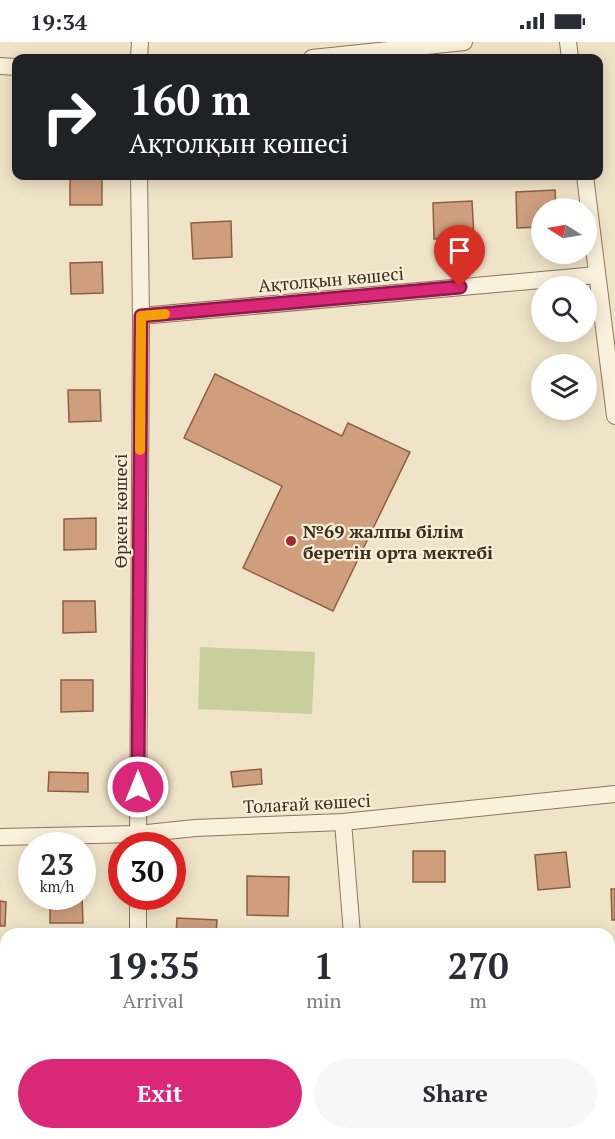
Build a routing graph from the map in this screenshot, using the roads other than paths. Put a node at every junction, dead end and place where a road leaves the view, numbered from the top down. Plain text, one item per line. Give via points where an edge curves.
1 (464, 42) edge
2 (350, 54) edge
3 (139, 180) edge
4 (585, 180) edge
5 (597, 275) junction
6 (141, 316) junction
7 (615, 416) edge
8 (615, 794) edge
9 (343, 822) junction
10 (138, 832) edge
11 (176, 832) edge
12 (0, 837) edge
13 (108, 839) edge
14 (138, 910) edge
15 (138, 928) edge
16 (352, 928) edge

1 - 2 street
3 - 6 street, Өркен көшесі
4 - 5 street
5 - 6 street, Ақтолқын көшесі
5 - 7 street
6 - 10 street, Өркен көшесі
8 - 9 street, Толағай көшесі
9 - 11 street, Толағай көшесі
9 - 16 street
12 - 13 street, Толағай көшесі
14 - 15 street

